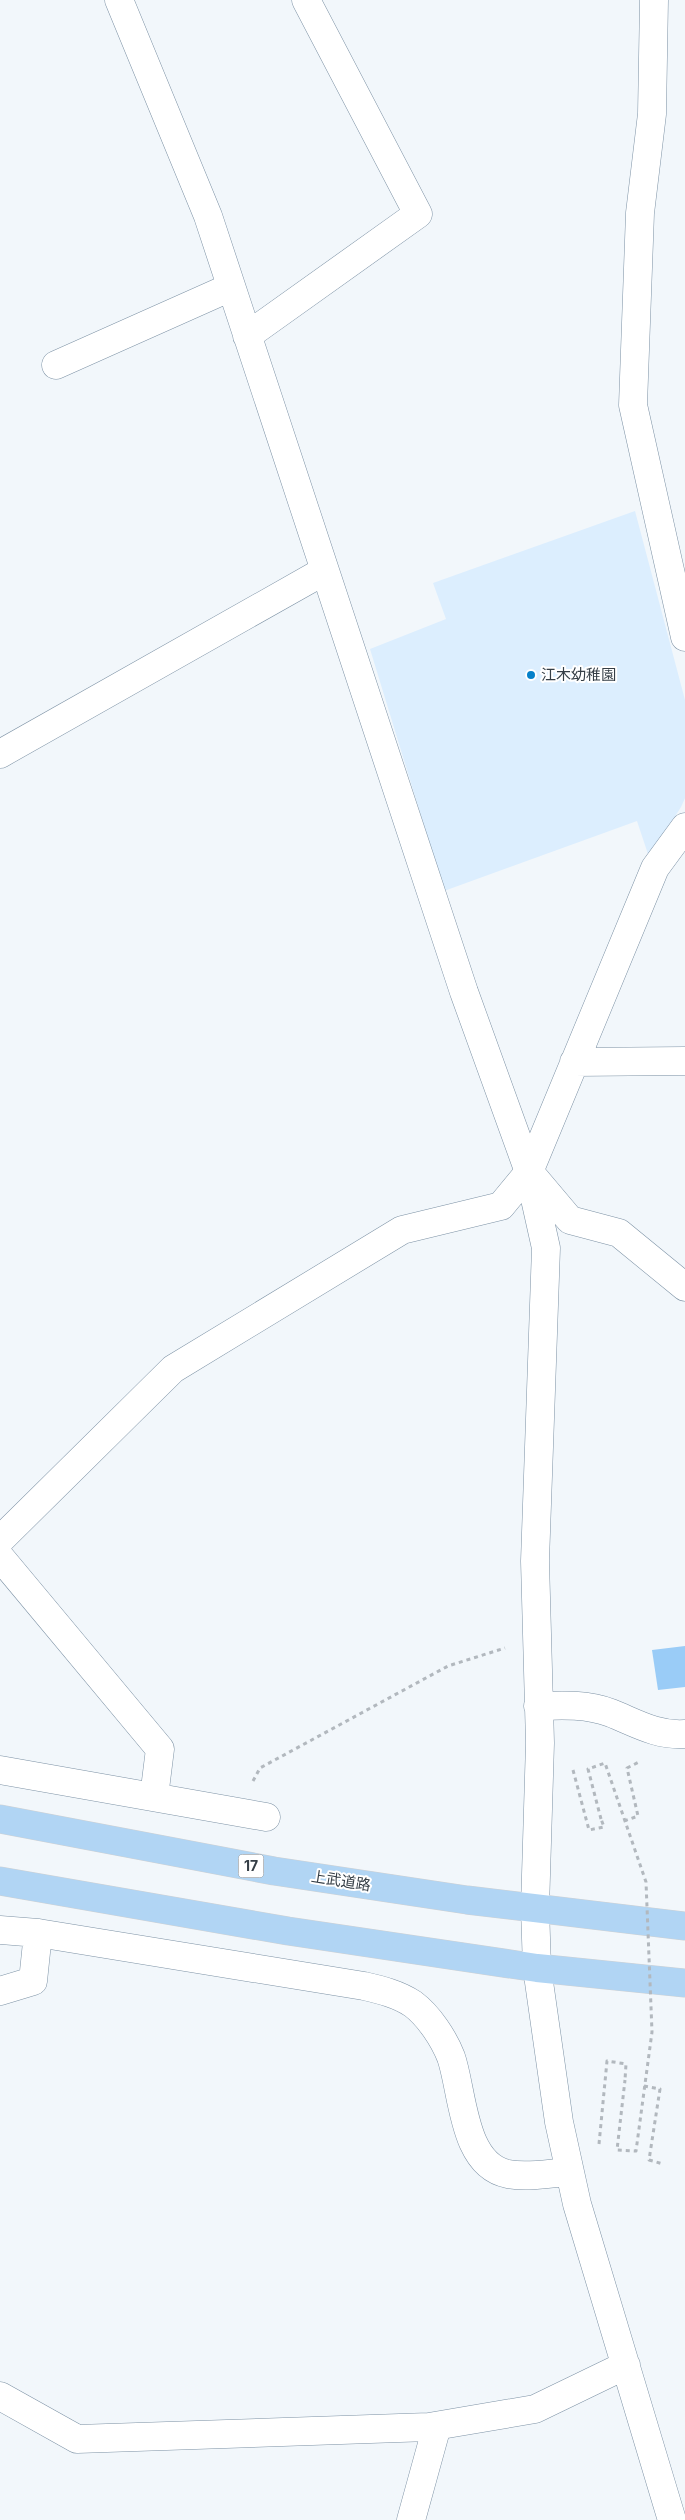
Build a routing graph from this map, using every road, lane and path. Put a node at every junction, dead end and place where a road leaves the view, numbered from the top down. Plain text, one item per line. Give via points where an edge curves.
1 (119, 0) edge
2 (306, 0) edge
3 (654, 0) edge
4 (231, 287) junction
5 (247, 336) junction
6 (56, 365) dead end
7 (324, 572) junction
8 (685, 637) edge
9 (0, 754) edge
10 (685, 827) edge
11 (685, 1061) edge
12 (574, 1062) junction
13 (529, 1172) junction
14 (685, 1286) edge
15 (0, 1540) edge
16 (0, 1557) edge
17 (536, 1639) junction
18 (538, 1706) junction
19 (685, 1734) edge
20 (639, 1762) dead end
21 (572, 1768) dead end
22 (0, 1770) edge
23 (154, 1797) junction
24 (256, 1815) joint
25 (0, 1819) edge
26 (624, 1821) junction
27 (0, 1881) edge
28 (535, 1908) junction
29 (685, 1926) edge
30 (0, 1930) edge
31 (38, 1933) junction
32 (538, 1968) junction
33 (685, 1983) edge
34 (0, 1991) edge
35 (644, 2086) junction
36 (598, 2152) dead end
37 (663, 2164) dead end
38 (569, 2172) junction
39 (626, 2365) junction
40 (0, 2396) edge
41 (437, 2426) junction
42 (412, 2520) edge
43 (672, 2520) edge

1 - 4 street via 208,216
2 - 5 street via 418,214
3 - 8 street via 652,114 640,213 633,404
4 - 5 street
4 - 6 street
5 - 7 street
7 - 9 street
7 - 13 street via 464,992
10 - 12 street via 655,868
11 - 12 street
12 - 13 street
13 - 14 street via 570,1220 619,1233
13 - 15 street via 501,1206 402,1230 173,1369
13 - 17 street via 546,1248 535,1561
16 - 23 street via 160,1749
17 - 18 street
17 - 24 path via 448,1666 260,1768 250,1786
18 - 19 street via 589,1707 641,1728
18 - 28 street via 539,1810
20 - 26 path via 626,1768 638,1816
21 - 26 path, bridge via 589,1830 604,1827 588,1769 605,1762
22 - 23 street
23 - 24 street
25 - 28 highway, 上武道路 / 17 via 274,1870
26 - 35 path, bridge via 646,1882 652,2032
27 - 32 highway via 288,1931
28 - 29 highway, 上武道路 / 17
28 - 32 street
30 - 31 street
31 - 34 street via 33,1981
31 - 38 street via 364,1986 401,1997 415,2005 430,2022 451,2057 468,2128 475,2147 488,2164 507,2174
32 - 33 highway
32 - 38 street
35 - 36 path, bridge via 636,2151 617,2150 626,2064 607,2061
35 - 37 path via 660,2089 649,2160
38 - 39 street
39 - 41 street via 535,2409
39 - 43 street
40 - 41 street via 77,2439
41 - 42 street

